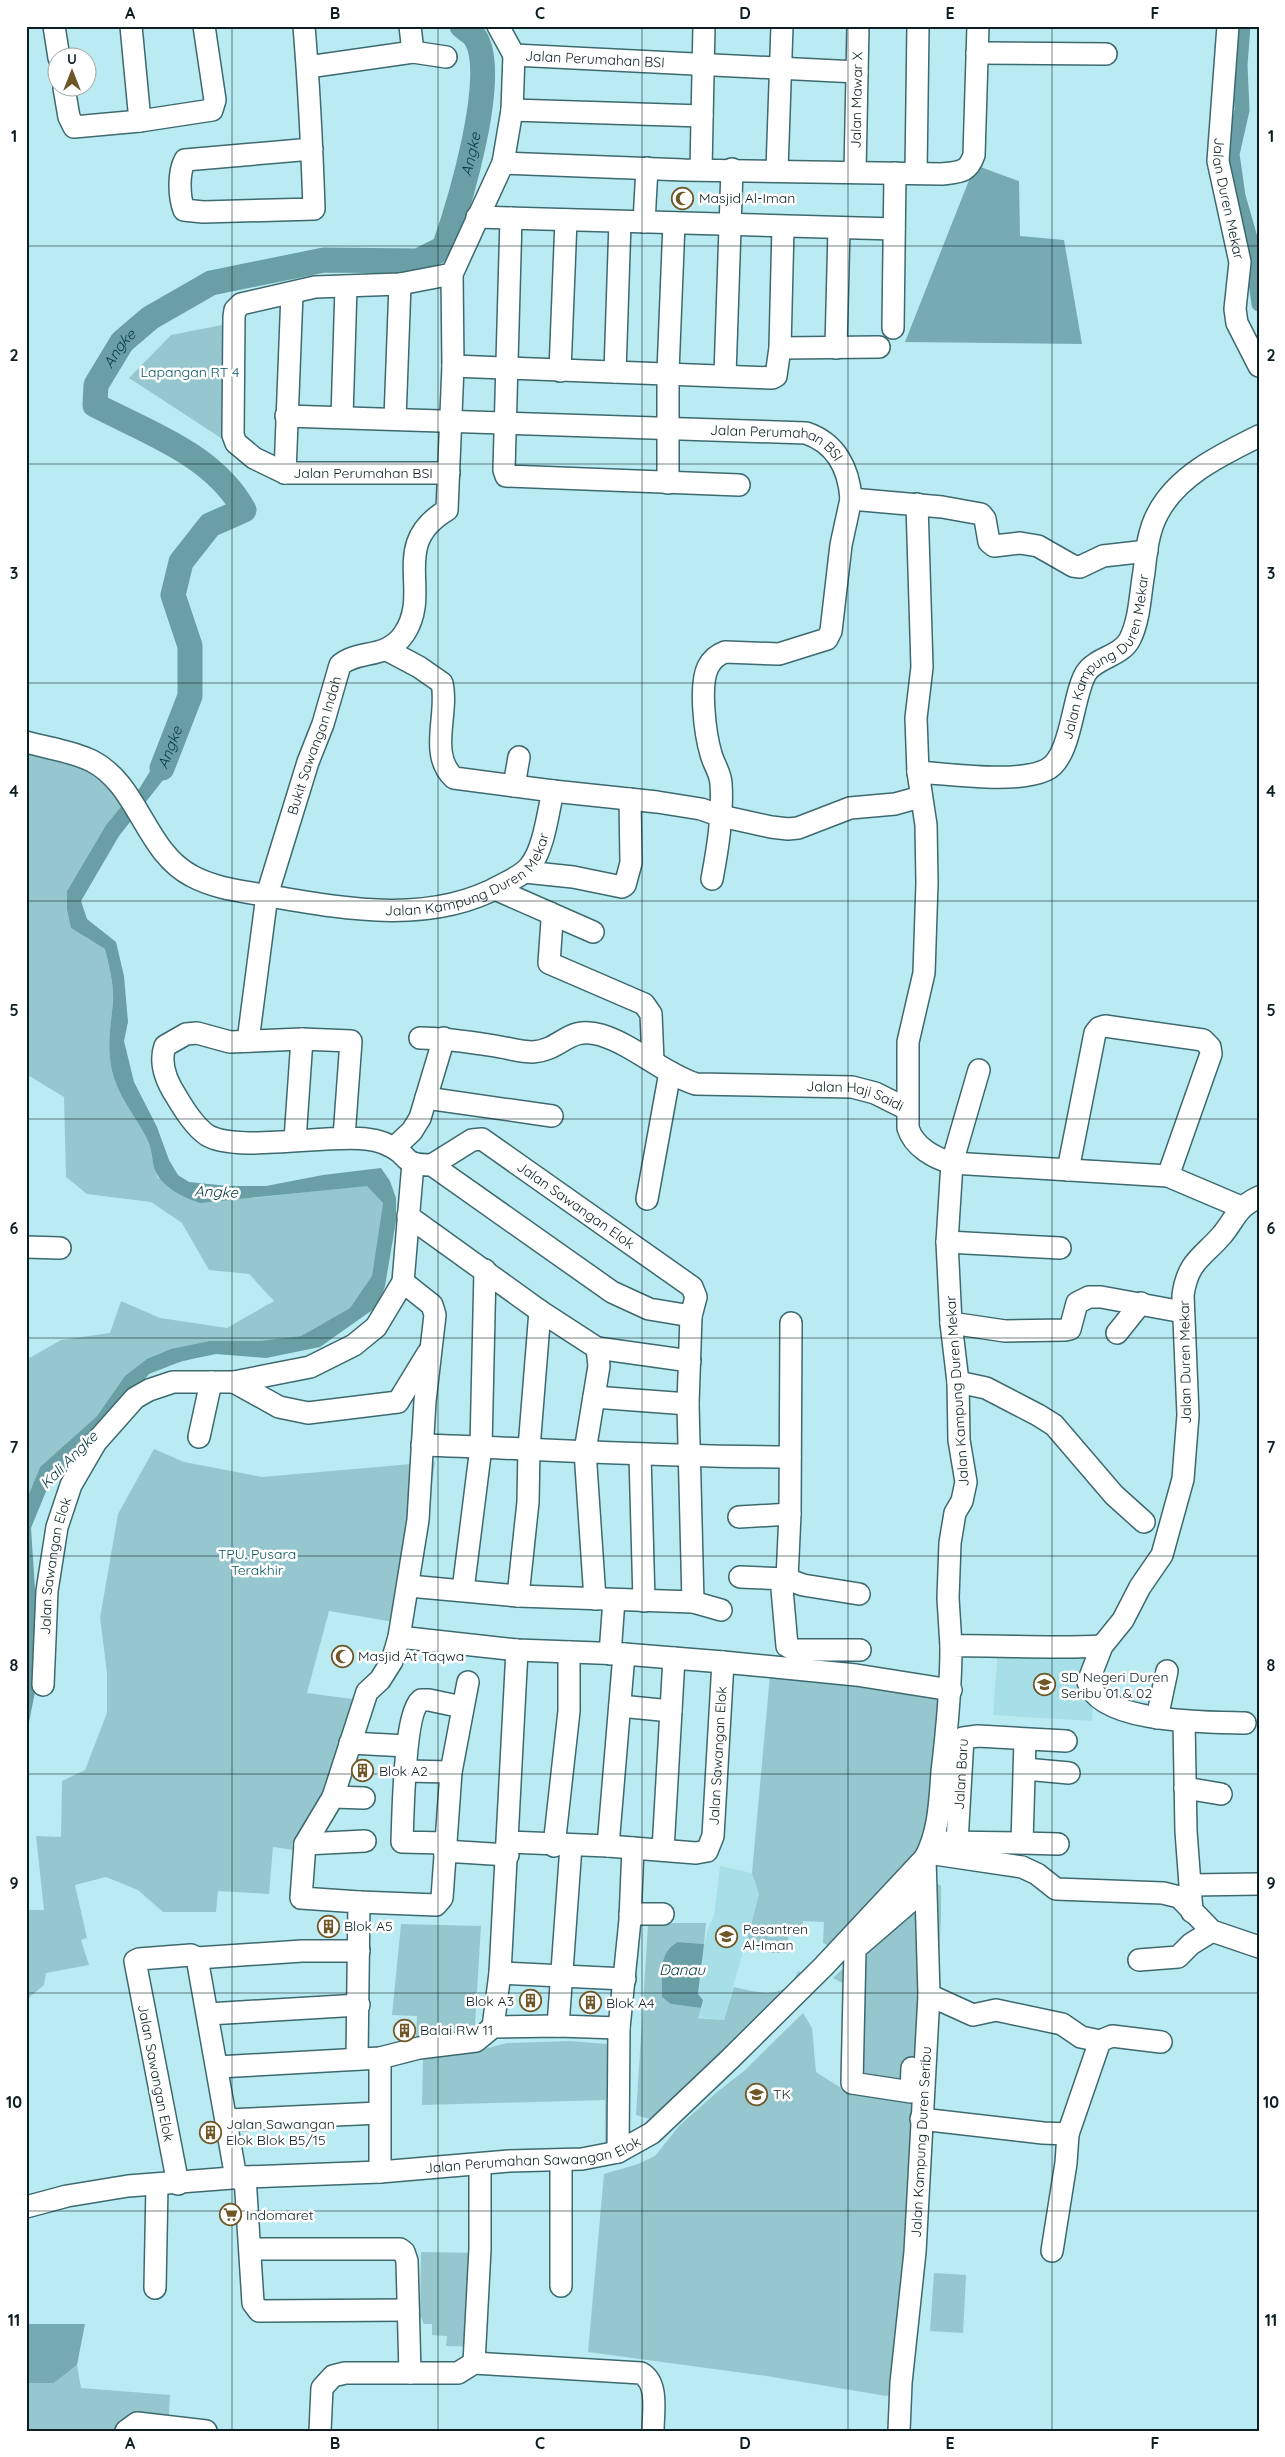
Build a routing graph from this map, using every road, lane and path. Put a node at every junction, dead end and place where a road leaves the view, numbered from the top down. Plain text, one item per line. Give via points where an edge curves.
1 (54, 26) edge
2 (131, 26) edge
3 (204, 26) edge
4 (304, 26) edge
5 (410, 26) edge
6 (498, 26) edge
7 (704, 26) edge
8 (782, 26) edge
9 (858, 26) edge
10 (918, 26) edge
11 (978, 26) edge
12 (1228, 26) edge
13 (57, 48) edge
14 (413, 52) junction
15 (977, 52) junction
16 (1106, 54) dead end
17 (514, 55) junction
18 (446, 57) dead end
19 (702, 65) junction
20 (308, 67) junction
21 (781, 70) junction
22 (857, 72) junction
23 (66, 98) edge
24 (512, 110) junction
25 (702, 116) junction
26 (140, 121) junction
27 (312, 150) junction
28 (504, 163) junction
29 (647, 168) junction
30 (701, 169) junction
31 (732, 169) junction
32 (777, 170) junction
33 (855, 172) junction
34 (895, 173) junction
35 (916, 173) junction
36 (478, 217) junction
37 (511, 218) junction
38 (566, 220) junction
39 (620, 222) junction
40 (644, 222) junction
41 (674, 223) junction
42 (729, 226) junction
43 (783, 227) junction
44 (838, 229) junction
45 (894, 229) junction
46 (452, 274) junction
47 (400, 284) junction
48 (346, 287) junction
49 (292, 293) junction
50 (893, 328) dead end
51 (879, 347) dead end
52 (780, 348) junction
53 (836, 348) junction
54 (453, 366) junction
55 (1259, 366) edge
56 (506, 368) junction
57 (560, 371) junction
58 (615, 372) junction
59 (668, 372) junction
60 (725, 376) junction
61 (286, 416) junction
62 (342, 417) junction
63 (395, 419) junction
64 (451, 422) junction
65 (504, 425) junction
66 (668, 428) junction
67 (1259, 436) edge
68 (285, 473) junction
69 (449, 473) junction
70 (668, 483) junction
71 (739, 485) dead end
72 (851, 499) junction
73 (917, 504) junction
74 (1147, 551) junction
75 (387, 650) junction
76 (26, 742) edge
77 (519, 757) dead end
78 (918, 772) junction
79 (514, 786) junction
80 (553, 791) junction
81 (920, 797) junction
82 (630, 798) junction
83 (721, 816) junction
84 (525, 872) junction
85 (712, 879) dead end
86 (495, 889) junction
87 (267, 896) junction
88 (550, 913) junction
89 (593, 932) dead end
90 (420, 1038) dead end
91 (444, 1038) junction
92 (302, 1039) junction
93 (248, 1041) junction
94 (661, 1066) junction
95 (979, 1070) dead end
96 (426, 1098) junction
97 (906, 1109) junction
98 (552, 1116) dead end
99 (344, 1136) junction
100 (294, 1140) junction
101 (394, 1148) junction
102 (952, 1162) junction
103 (422, 1164) junction
104 (1068, 1170) junction
105 (1168, 1176) junction
106 (647, 1199) dead end
107 (1250, 1202) edge
108 (408, 1216) junction
109 (947, 1242) junction
110 (26, 1247) edge
111 (60, 1248) dead end
112 (1060, 1248) dead end
113 (485, 1270) junction
114 (403, 1282) junction
115 (1141, 1304) junction
116 (540, 1311) junction
117 (1183, 1312) junction
118 (691, 1316) junction
119 (790, 1323) dead end
120 (951, 1323) junction
121 (1117, 1333) dead end
122 (597, 1348) junction
123 (431, 1349) junction
124 (690, 1361) junction
125 (211, 1382) junction
126 (234, 1382) junction
127 (958, 1382) junction
128 (594, 1397) junction
129 (425, 1401) junction
130 (398, 1402) junction
131 (688, 1404) junction
132 (200, 1437) dead end
133 (422, 1445) junction
134 (480, 1447) junction
135 (529, 1448) junction
136 (585, 1451) junction
137 (640, 1455) junction
138 (688, 1457) junction
139 (790, 1457) junction
140 (790, 1514) junction
141 (739, 1517) dead end
142 (1144, 1522) dead end
143 (740, 1577) dead end
144 (787, 1579) junction
145 (409, 1586) junction
146 (463, 1590) junction
147 (859, 1594) dead end
148 (518, 1596) junction
149 (604, 1599) junction
150 (644, 1601) junction
151 (693, 1602) junction
152 (721, 1610) dead end
153 (399, 1637) junction
154 (951, 1646) junction
155 (1102, 1646) junction
156 (517, 1650) junction
157 (860, 1650) dead end
158 (569, 1652) junction
159 (617, 1654) junction
160 (674, 1658) junction
161 (723, 1662) junction
162 (1167, 1671) dead end
163 (468, 1682) dead end
164 (43, 1685) dead end
165 (951, 1690) junction
166 (620, 1706) junction
167 (462, 1707) junction
168 (671, 1711) junction
169 (1157, 1718) junction
170 (1184, 1721) junction
171 (1245, 1723) dead end
172 (1024, 1740) junction
173 (1066, 1741) dead end
174 (350, 1743) junction
175 (408, 1746) junction
176 (1025, 1769) junction
177 (406, 1771) junction
178 (451, 1772) junction
179 (1069, 1773) dead end
180 (1185, 1788) junction
181 (1221, 1794) dead end
182 (332, 1797) junction
183 (364, 1798) dead end
184 (365, 1841) dead end
185 (957, 1842) junction
186 (1022, 1843) junction
187 (305, 1844) junction
188 (1058, 1844) dead end
189 (562, 1846) junction
190 (608, 1846) junction
191 (444, 1847) junction
192 (508, 1848) junction
193 (633, 1848) junction
194 (663, 1850) junction
195 (926, 1855) junction
196 (1259, 1884) edge
197 (1191, 1885) junction
198 (920, 1893) junction
199 (359, 1902) junction
200 (1192, 1912) junction
201 (630, 1914) junction
202 (663, 1914) dead end
203 (1212, 1931) junction
204 (1259, 1948) edge
205 (358, 1951) junction
206 (197, 1958) junction
207 (1139, 1960) dead end
208 (500, 1974) junction
209 (560, 1977) junction
210 (625, 1979) junction
211 (928, 1995) junction
212 (359, 2005) junction
213 (208, 2014) junction
214 (558, 2026) junction
215 (493, 2028) junction
216 (619, 2028) junction
217 (1100, 2041) junction
218 (1161, 2042) dead end
219 (380, 2058) junction
220 (357, 2059) junction
221 (218, 2067) junction
222 (379, 2113) junction
223 (921, 2119) junction
224 (227, 2120) junction
225 (1068, 2134) junction
226 (618, 2152) junction
227 (561, 2160) junction
228 (480, 2164) junction
229 (380, 2172) junction
230 (240, 2177) junction
231 (178, 2184) junction
232 (157, 2185) junction
233 (26, 2207) edge
234 (250, 2249) junction
235 (1052, 2251) dead end
236 (561, 2286) dead end
237 (155, 2288) dead end
238 (408, 2310) junction
239 (474, 2363) junction
240 (410, 2373) junction
241 (126, 2431) edge
242 (206, 2431) edge
243 (320, 2431) edge
244 (653, 2431) edge
245 (898, 2431) edge

1 - 13 street
2 - 26 street
3 - 26 street via 215,100 212,110
4 - 20 street
5 - 14 street
6 - 17 street
7 - 19 street
8 - 21 street
9 - 22 street, Jalan Mawar X
10 - 35 street
11 - 15 street
12 - 55 street, Jalan Duren Mekar via 1218,161 1240,262 1235,309 1237,323
14 - 18 street
14 - 20 street
15 - 16 street
15 - 35 street via 974,155 970,166 964,172
17 - 19 street, Jalan Perumahan BSI
17 - 24 street, Jalan Perumahan BSI
19 - 21 street, Jalan Perumahan BSI
19 - 25 street
20 - 27 street
21 - 22 street, Jalan Perumahan BSI
21 - 32 street
22 - 33 street, Jalan Mawar X
23 - 26 street via 74,127
24 - 25 street
24 - 28 street, Jalan Perumahan BSI
25 - 30 street
27 - 27 street via 314,209 203,212 184,210 180,201 185,160
28 - 29 street
28 - 36 street, Jalan Perumahan BSI
29 - 30 street
29 - 40 street
30 - 31 street
31 - 32 street
31 - 42 street
32 - 33 street
33 - 34 street
34 - 35 street
34 - 45 street
36 - 37 street
36 - 46 street, Jalan Perumahan BSI
37 - 38 street
37 - 56 street
38 - 39 street
38 - 57 street
39 - 40 street
39 - 58 street
40 - 41 street
41 - 42 street
41 - 59 street
42 - 43 street
42 - 60 street
43 - 44 street
43 - 52 street
44 - 45 street
44 - 53 street
45 - 50 street
46 - 47 street, Jalan Perumahan BSI
46 - 54 street, Jalan Perumahan BSI
47 - 48 street, Jalan Perumahan BSI
47 - 63 street
48 - 49 street, Jalan Perumahan BSI via 315,287
48 - 62 street
49 - 61 street, Jalan Perumahan BSI
49 - 68 street, Jalan Perumahan BSI via 241,304 234,317 233,435 236,443 259,462
51 - 53 street
52 - 53 street
52 - 60 street via 776,376
54 - 56 street
54 - 64 street, Jalan Perumahan BSI
56 - 57 street
56 - 65 street
57 - 58 street
58 - 59 street
59 - 60 street
59 - 66 street
61 - 62 street, Jalan Perumahan BSI
61 - 68 street, Jalan Perumahan BSI
62 - 63 street, Jalan Perumahan BSI
63 - 64 street, Jalan Perumahan BSI
64 - 65 street, Jalan Perumahan BSI
64 - 69 street, Jalan Perumahan BSI
65 - 66 street, Jalan Perumahan BSI
65 - 70 street via 506,476
66 - 70 street
66 - 72 street, Jalan Perumahan BSI via 806,433 817,437 836,452 844,467
67 - 74 street, Jalan Kampung Duren Mekar via 1187,478 1157,514
68 - 69 street, Jalan Perumahan BSI
69 - 75 street, Bukit Sawangan Indah via 447,510 424,530 413,557 412,614 404,634
70 - 71 street
72 - 73 street
72 - 83 street via 841,545 831,631 827,639 779,654 725,652 717,656 707,669 704,688 707,732 711,755 720,776
73 - 74 street via 981,514 989,542 994,546 1020,543 1038,546 1073,566 1080,567 1103,556
73 - 78 street via 922,667 916,718
74 - 78 street, Jalan Kampung Duren Mekar via 1136,623 1129,641 1086,673 1059,755 1048,769 1032,775 993,776
75 - 79 street via 442,683 440,756 447,772 454,778
75 - 87 street, Bukit Sawangan Indah via 340,666
76 - 87 street, Jalan Kampung Duren Mekar via 91,761 118,781 171,861 191,876 228,889
77 - 79 street
78 - 81 street
79 - 80 street
80 - 82 street
80 - 84 street, Jalan Kampung Duren Mekar via 538,850
81 - 83 street via 895,804 850,808 794,829
81 - 97 street via 926,824 928,860 925,959 920,996 908,1042
82 - 83 street via 701,809
82 - 84 street via 631,864 625,885
83 - 85 street
84 - 86 street, Jalan Kampung Duren Mekar
86 - 87 street, Jalan Kampung Duren Mekar via 453,905 423,909 352,908
86 - 88 street
87 - 93 street, Bukit Sawangan Indah
88 - 89 street
88 - 94 street via 549,963 644,1004 651,1014
90 - 91 street
91 - 94 street, Jalan Haji Saidi via 531,1052 547,1050 574,1033 601,1035 640,1052
91 - 96 street
92 - 93 street
92 - 99 street via 352,1043
92 - 100 street
93 - 100 street via 230,1042 197,1033 174,1039 165,1046 163,1053 166,1076 197,1125 208,1135 255,1143
94 - 97 street, Jalan Haji Saidi via 696,1084 852,1087 875,1092
94 - 106 street
95 - 102 street, Jalan Kampung Duren Mekar
96 - 98 street
96 - 101 street via 412,1132
97 - 102 street, Jalan Haji Saidi via 908,1128 914,1141 935,1157
99 - 100 street
99 - 101 street via 378,1141
101 - 103 street
102 - 104 street, Jalan Haji Saidi
102 - 109 street, Jalan Kampung Duren Mekar
103 - 108 street, Jalan Sawangan Elok
103 - 118 street via 612,1292 649,1310
103 - 118 street, Jalan Sawangan Elok via 472,1140 482,1139 692,1287 696,1298
104 - 105 street, Jalan Haji Saidi
104 - 105 street via 1092,1041 1095,1033 1106,1026 1203,1040 1210,1047 1211,1054
105 - 107 street, Jalan Haji Saidi
107 - 117 street, Jalan Duren Mekar via 1195,1261 1185,1283
108 - 113 street
108 - 114 street, Jalan Sawangan Elok
109 - 112 street
109 - 120 street, Jalan Kampung Duren Mekar
110 - 111 street
113 - 116 street
113 - 134 street
114 - 123 street via 432,1305 435,1321
114 - 126 street, Jalan Sawangan Elok via 376,1327 354,1345 310,1367
115 - 117 street
115 - 120 street via 1088,1296 1077,1304 1070,1329 1065,1330 1005,1331
115 - 121 street
116 - 122 street
116 - 135 street
117 - 155 street, Jalan Duren Mekar via 1188,1416 1183,1479 1162,1555 1140,1586 1123,1620
118 - 124 street, Jalan Sawangan Elok
119 - 139 street
120 - 127 street, Jalan Kampung Duren Mekar
122 - 124 street
122 - 128 street
123 - 129 street
123 - 130 street
124 - 131 street, Jalan Sawangan Elok
125 - 126 street, Jalan Sawangan Elok
125 - 132 street
125 - 164 street, Jalan Sawangan Elok via 172,1382 135,1398 96,1442 71,1485 50,1560
126 - 130 street, Jalan Sawangan Elok via 279,1407 308,1413
127 - 142 street via 994,1392 1054,1425 1114,1495
127 - 154 street, Jalan Kampung Duren Mekar via 959,1440 966,1489 955,1513 950,1543 948,1598
128 - 131 street
128 - 136 street
129 - 130 street, Jalan Sawangan Elok
129 - 133 street
131 - 138 street, Jalan Sawangan Elok
133 - 134 street
133 - 145 street via 418,1520
134 - 135 street
134 - 146 street
135 - 136 street
135 - 148 street via 528,1502
136 - 137 street
136 - 149 street
137 - 138 street
137 - 150 street
138 - 139 street
138 - 151 street, Jalan Sawangan Elok
139 - 140 street
140 - 141 street
140 - 144 street
143 - 144 street
144 - 147 street via 803,1585
144 - 157 street via 782,1589 787,1646 794,1650
145 - 146 street
145 - 153 street
146 - 148 street
148 - 149 street
149 - 150 street
149 - 159 street
150 - 151 street
151 - 152 street
153 - 156 street
153 - 174 street via 392,1661 380,1680 367,1692
154 - 155 street
154 - 165 street, Jalan Kampung Duren Seribu
155 - 169 street via 1088,1682 1093,1692 1118,1708
156 - 158 street
156 - 192 street
158 - 159 street
158 - 189 street
159 - 160 street
159 - 166 street
160 - 161 street
160 - 168 street
161 - 165 street via 856,1675
161 - 194 street, Jalan Sawangan Elok via 712,1844 707,1851 696,1853
162 - 169 street
163 - 167 street
165 - 195 street, Jalan Kampung Duren Seribu via 939,1808
166 - 168 street
166 - 190 street
167 - 175 street via 421,1700 415,1708
167 - 178 street
168 - 194 street
169 - 170 street
170 - 171 street
170 - 180 street
172 - 173 street, Jalan Baru
172 - 176 street
172 - 185 street, Jalan Baru via 963,1738
174 - 175 street
174 - 182 street
175 - 177 street
176 - 179 street
176 - 186 street
177 - 178 street
177 - 191 street via 402,1842
178 - 191 street
180 - 181 street
180 - 197 street
182 - 183 street
182 - 187 street
184 - 187 street
185 - 186 street
185 - 195 street
186 - 188 street
187 - 199 street via 300,1898
189 - 190 street, Jalan Sawangan Elok
189 - 192 street, Jalan Sawangan Elok
189 - 209 street
190 - 193 street, Jalan Sawangan Elok
191 - 192 street
191 - 199 street via 442,1898 436,1905
192 - 208 street
193 - 194 street, Jalan Sawangan Elok
193 - 201 street
195 - 198 street
195 - 200 street via 1022,1867 1056,1889 1179,1897
195 - 211 street, Jalan Kampung Duren Seribu
195 - 226 street, Jalan Perumahan Sawangan Elok via 824,1966 664,2121 640,2141
196 - 197 street
197 - 200 street
198 - 198 street via 911,2092 852,2083 855,1949
199 - 205 street
200 - 203 street
201 - 202 street
201 - 210 street
203 - 204 street
203 - 207 street via 1178,1957
205 - 206 street via 277,1952
205 - 212 street
206 - 213 street
206 - 231 street, Jalan Sawangan Elok via 191,1955 135,1961
208 - 209 street
208 - 215 street
209 - 210 street
209 - 214 street
210 - 216 street
211 - 217 street via 973,2015 996,2010 1062,2024 1081,2037
211 - 223 street, Jalan Kampung Duren Seribu
212 - 213 street
212 - 220 street
213 - 221 street
214 - 215 street
214 - 216 street
215 - 219 street via 476,2041 419,2048
216 - 226 street
217 - 218 street via 1112,2036
217 - 225 street
219 - 220 street
219 - 222 street
220 - 221 street
221 - 224 street
222 - 224 street
222 - 229 street
223 - 225 street
223 - 245 street, Jalan Kampung Duren Seribu via 915,2252
224 - 230 street
225 - 235 street
226 - 227 street, Jalan Perumahan Sawangan Elok
227 - 228 street, Jalan Perumahan Sawangan Elok
227 - 236 street
228 - 229 street, Jalan Perumahan Sawangan Elok
228 - 239 street via 480,2249
229 - 230 street, Jalan Perumahan Sawangan Elok
230 - 231 street, Jalan Perumahan Sawangan Elok
230 - 234 street
231 - 232 street, Jalan Perumahan Sawangan Elok
232 - 233 street, Jalan Perumahan Sawangan Elok via 105,2189
232 - 237 street
234 - 238 street via 400,2249 407,2261
234 - 238 street via 253,2303 259,2312
238 - 240 street
239 - 240 street via 458,2373
239 - 244 street via 640,2373 648,2377 653,2389
240 - 243 street via 345,2373 334,2376 322,2388
241 - 242 street via 137,2423

